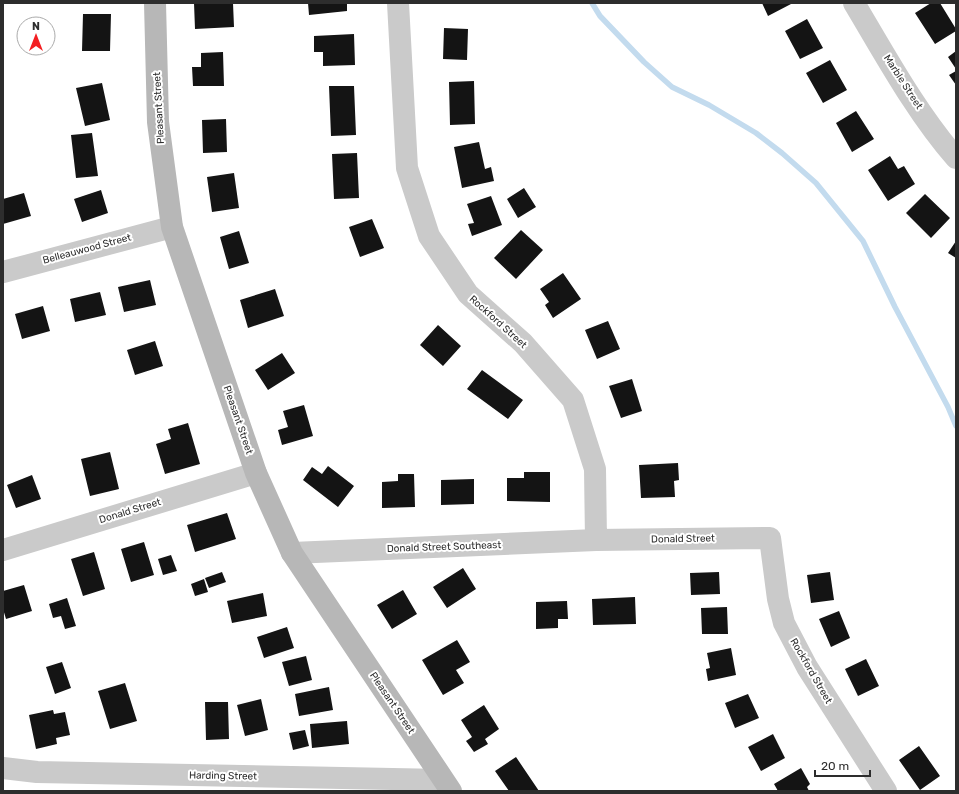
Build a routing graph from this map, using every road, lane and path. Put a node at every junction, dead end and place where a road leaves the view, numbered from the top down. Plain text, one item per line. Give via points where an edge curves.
1 (155, 3) edge
2 (398, 3) edge
3 (854, 3) edge
4 (956, 158) edge
5 (172, 227) junction
6 (3, 272) edge
7 (256, 473) junction
8 (770, 538) joint
9 (596, 540) junction
10 (3, 550) edge
11 (292, 553) junction
12 (3, 768) edge
13 (447, 785) edge
14 (886, 791) edge

1 - 5 street, Pleasant Street via 158,122
2 - 9 street, Rockford Street via 407,168 429,236 468,294 524,343 573,400 595,468
3 - 4 street, Marble Street via 898,76 944,145
5 - 6 street, Belleauwood Street
5 - 7 street, Pleasant Street
7 - 10 street, Donald Street
7 - 11 street, Pleasant Street
8 - 9 street, Donald Street
8 - 14 street, Rockford Street via 778,599 784,623 807,667
9 - 11 street, Donald Street Southeast
11 - 13 street, Pleasant Street
12 - 13 street, Harding Street via 37,772

